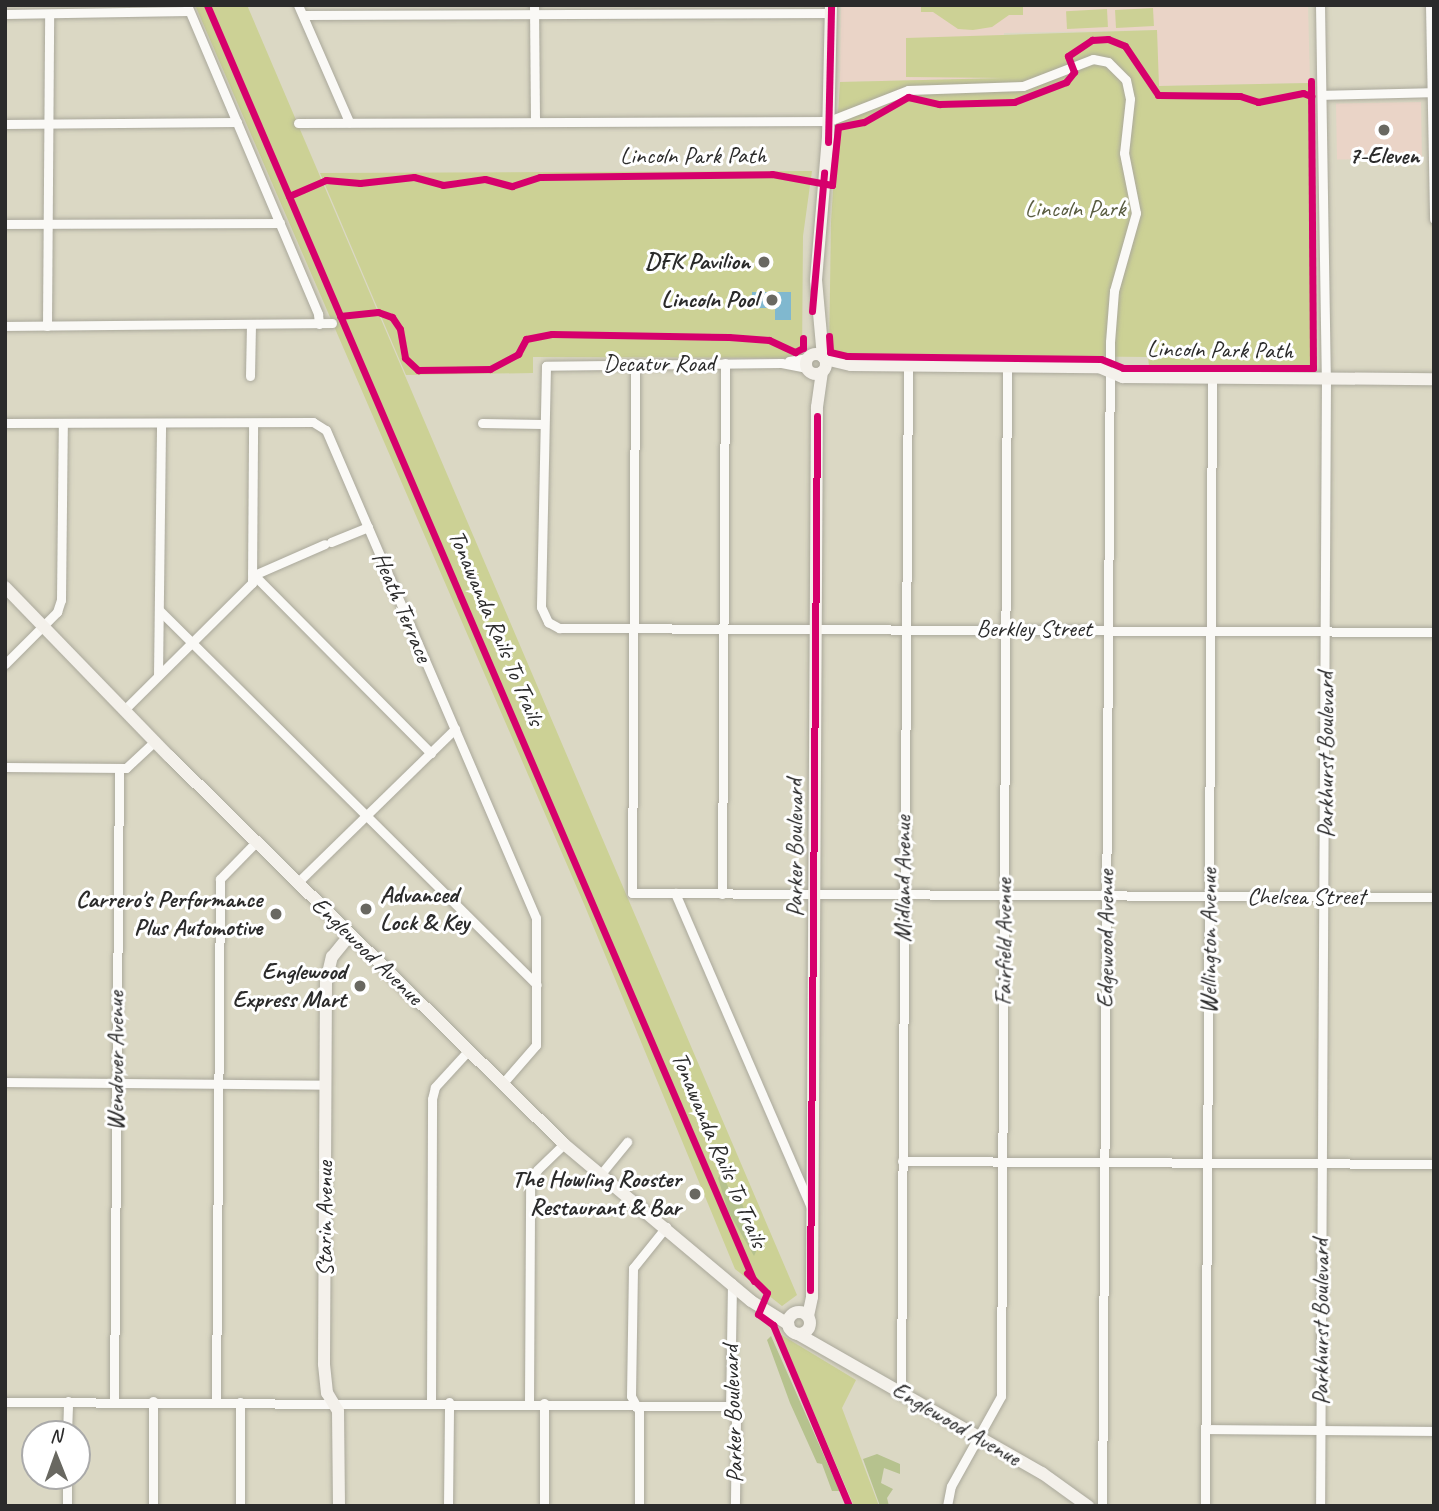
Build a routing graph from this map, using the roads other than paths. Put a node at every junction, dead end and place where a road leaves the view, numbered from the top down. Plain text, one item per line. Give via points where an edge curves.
1 (298, 5) edge
2 (1320, 5) edge
3 (1430, 5) edge
4 (188, 8) edge
5 (534, 9) edge
6 (831, 9) edge
7 (5, 14) edge
8 (48, 14) junction
9 (303, 15) junction
10 (1433, 92) edge
11 (1322, 95) junction
12 (535, 121) junction
13 (829, 121) junction
14 (237, 122) junction
15 (349, 122) junction
16 (298, 123) dead end
17 (5, 124) edge
18 (49, 124) junction
19 (1434, 219) edge
20 (280, 223) junction
21 (48, 224) junction
22 (5, 225) edge
23 (332, 323) dead end
24 (319, 324) junction
25 (251, 325) junction
26 (5, 326) edge
27 (47, 326) junction
28 (725, 363) junction
29 (635, 364) junction
30 (816, 364) junction
31 (908, 364) junction
32 (1007, 366) junction
33 (1110, 372) junction
34 (250, 376) dead end
35 (1212, 377) junction
36 (1326, 378) junction
37 (1434, 379) edge
38 (5, 423) edge
39 (62, 423) junction
40 (161, 423) junction
41 (253, 423) junction
42 (482, 423) dead end
43 (543, 424) junction
44 (368, 527) junction
45 (253, 574) junction
46 (5, 587) edge
47 (159, 610) junction
48 (43, 626) junction
49 (634, 628) junction
50 (724, 628) junction
51 (816, 628) junction
52 (905, 628) junction
53 (1006, 629) junction
54 (1109, 630) junction
55 (1211, 630) junction
56 (1326, 631) junction
57 (1434, 632) edge
58 (191, 643) junction
59 (5, 664) edge
60 (159, 675) junction
61 (124, 710) junction
62 (455, 729) junction
63 (155, 741) junction
64 (431, 753) junction
65 (5, 767) edge
66 (118, 768) junction
67 (365, 817) junction
68 (256, 842) junction
69 (298, 883) junction
70 (675, 893) junction
71 (722, 894) junction
72 (813, 894) junction
73 (903, 894) junction
74 (1004, 895) junction
75 (1107, 896) junction
76 (1209, 897) junction
77 (1325, 897) junction
78 (1434, 897) edge
79 (349, 936) junction
80 (537, 985) junction
81 (468, 1051) junction
82 (5, 1082) edge
83 (115, 1083) junction
84 (503, 1083) junction
85 (218, 1084) junction
86 (326, 1085) junction
87 (627, 1142) dead end
88 (564, 1144) junction
89 (902, 1161) junction
90 (1002, 1161) junction
91 (1105, 1162) junction
92 (1207, 1162) junction
93 (1323, 1163) junction
94 (1434, 1164) edge
95 (600, 1175) junction
96 (811, 1209) junction
97 (666, 1227) junction
98 (732, 1281) junction
99 (810, 1290) junction
100 (791, 1317) junction
101 (809, 1320) junction
102 (798, 1334) junction
103 (823, 1346) junction
104 (901, 1393) junction
105 (68, 1401) junction
106 (114, 1401) junction
107 (153, 1401) junction
108 (5, 1402) edge
109 (216, 1402) junction
110 (240, 1402) junction
111 (333, 1402) junction
112 (431, 1402) junction
113 (449, 1402) junction
114 (529, 1403) junction
115 (544, 1403) junction
116 (635, 1404) junction
117 (730, 1406) junction
118 (67, 1420) edge
119 (1205, 1429) junction
120 (1321, 1430) junction
121 (1434, 1431) edge
122 (978, 1437) junction
123 (153, 1506) edge
124 (240, 1506) edge
125 (340, 1506) edge
126 (448, 1506) edge
127 (544, 1506) edge
128 (639, 1506) edge
129 (735, 1506) edge
130 (947, 1506) edge
131 (1088, 1506) edge
132 (1102, 1506) edge
133 (1205, 1506) edge
134 (1320, 1506) edge

1 - 9 street
2 - 11 street, Parkhurst Boulevard
3 - 10 street
4 - 8 street
4 - 14 street
5 - 6 street
5 - 9 street
5 - 12 street
6 - 13 street, Parker Boulevard
7 - 8 street
8 - 18 street
9 - 15 street
10 - 11 street
10 - 19 street
11 - 36 street, Parkhurst Boulevard
12 - 13 street
12 - 15 street
13 - 30 street, Parker Boulevard via 817,230
13 - 33 street, Edgewood Avenue via 908,90 1023,86 1093,59 1121,71 1129,89 1124,153 1136,213 1112,303
14 - 18 street
14 - 20 street
15 - 16 street
17 - 18 street
18 - 21 street
20 - 21 street
20 - 24 street
21 - 22 street
21 - 27 street
23 - 24 street
24 - 25 street
25 - 27 street
25 - 34 street
26 - 27 street
28 - 29 street, Decatur Road
28 - 30 street, Decatur Road
28 - 50 street
29 - 43 street, Decatur Road via 550,364 543,374
29 - 49 street
30 - 31 street, Decatur Road
30 - 51 street, Parker Boulevard
31 - 32 street, Decatur Road
31 - 52 street, Midland Avenue
32 - 33 street, Decatur Road via 1099,367
32 - 53 street, Fairfield Avenue
33 - 35 street, Decatur Road via 1123,377
33 - 54 street, Edgewood Avenue
35 - 36 street, Decatur Road
35 - 55 street, Wellington Avenue
36 - 37 street, Decatur Road
36 - 56 street, Parkhurst Boulevard
38 - 39 street, Heath Terrace
39 - 40 street, Heath Terrace
39 - 48 street via 61,600
40 - 41 street, Heath Terrace
40 - 47 street
41 - 44 street, Heath Terrace via 323,426
41 - 45 street
42 - 43 street
43 - 49 street, Berkley Street via 544,618 559,628
44 - 45 street
44 - 62 street, Heath Terrace
45 - 58 street via 252,583
45 - 64 street
46 - 48 street, Englewood Avenue
47 - 58 street
47 - 60 street
48 - 59 street
48 - 61 street, Englewood Avenue
49 - 50 street, Berkley Street
49 - 70 street, Chelsea Street via 632,893
50 - 51 street, Berkley Street
50 - 71 street
51 - 52 street, Berkley Street
51 - 72 street, Parker Boulevard
52 - 53 street, Berkley Street
52 - 73 street, Midland Avenue
53 - 54 street, Berkley Street
53 - 74 street, Fairfield Avenue
54 - 55 street, Berkley Street
54 - 75 street, Edgewood Avenue
55 - 56 street, Berkley Street
55 - 76 street, Wellington Avenue
56 - 57 street, Berkley Street
56 - 77 street, Parkhurst Boulevard
58 - 60 street
58 - 67 street
60 - 61 street
61 - 63 street, Englewood Avenue
62 - 64 street
62 - 80 street, Heath Terrace via 536,918
63 - 66 street via 127,768
63 - 68 street, Englewood Avenue
64 - 67 street
65 - 66 street
66 - 83 street, Wendover Avenue
67 - 69 street
67 - 80 street
68 - 69 street, Englewood Avenue
68 - 85 street via 220,878
69 - 79 street, Englewood Avenue
70 - 71 street, Chelsea Street
70 - 96 street
71 - 72 street, Chelsea Street
72 - 73 street, Chelsea Street
72 - 96 street, Parker Boulevard
73 - 74 street, Chelsea Street
73 - 89 street, Midland Avenue
74 - 75 street, Chelsea Street
74 - 90 street, Fairfield Avenue
75 - 76 street, Chelsea Street
75 - 91 street, Edgewood Avenue
76 - 77 street, Chelsea Street
76 - 92 street, Wellington Avenue
77 - 78 street, Chelsea Street
77 - 93 street, Parkhurst Boulevard
79 - 81 street, Englewood Avenue
79 - 86 street, Starin Avenue via 328,969
80 - 84 street, Heath Terrace via 535,1050
81 - 84 street, Englewood Avenue
81 - 112 street via 435,1087 432,1099
82 - 83 street
83 - 85 street
83 - 106 street, Wendover Avenue
84 - 88 street, Englewood Avenue
85 - 86 street
85 - 109 street
86 - 111 street, Starin Avenue via 324,1364 327,1393
87 - 95 street
88 - 95 street, Englewood Avenue
88 - 114 street via 537,1170 530,1186
89 - 90 street
89 - 104 street, Midland Avenue
90 - 91 street
90 - 122 street, Fairfield Avenue via 1001,1396
91 - 92 street
91 - 132 street, Edgewood Avenue
92 - 93 street
92 - 119 street, Wellington Avenue
93 - 94 street
93 - 120 street, Parkhurst Boulevard
95 - 97 street, Englewood Avenue
96 - 99 street, Parker Boulevard
97 - 98 street, Englewood Avenue
97 - 116 street via 633,1268 631,1395
98 - 100 street, Englewood Avenue via 755,1304
98 - 117 street, Parker Boulevard
99 - 100 street
99 - 101 street, Parker Boulevard
100 - 101 street, Englewood Avenue
100 - 102 street, Englewood Avenue
101 - 102 street via 805,1332
101 - 103 street, Englewood Avenue
102 - 103 street, Englewood Avenue
103 - 104 street, Englewood Avenue
104 - 122 street, Englewood Avenue
105 - 106 street
105 - 108 street
105 - 118 street
106 - 107 street
107 - 109 street
107 - 123 street
109 - 110 street
110 - 111 street
110 - 124 street
111 - 112 street
111 - 125 street, Starin Avenue via 338,1411
112 - 113 street
113 - 114 street
113 - 126 street
114 - 115 street
115 - 116 street
115 - 127 street
116 - 117 street
116 - 128 street
117 - 129 street, Parker Boulevard via 736,1418
119 - 120 street
119 - 133 street, Wellington Avenue
120 - 121 street
120 - 134 street, Parkhurst Boulevard
122 - 130 street, Fairfield Avenue via 951,1486
122 - 131 street, Englewood Avenue

